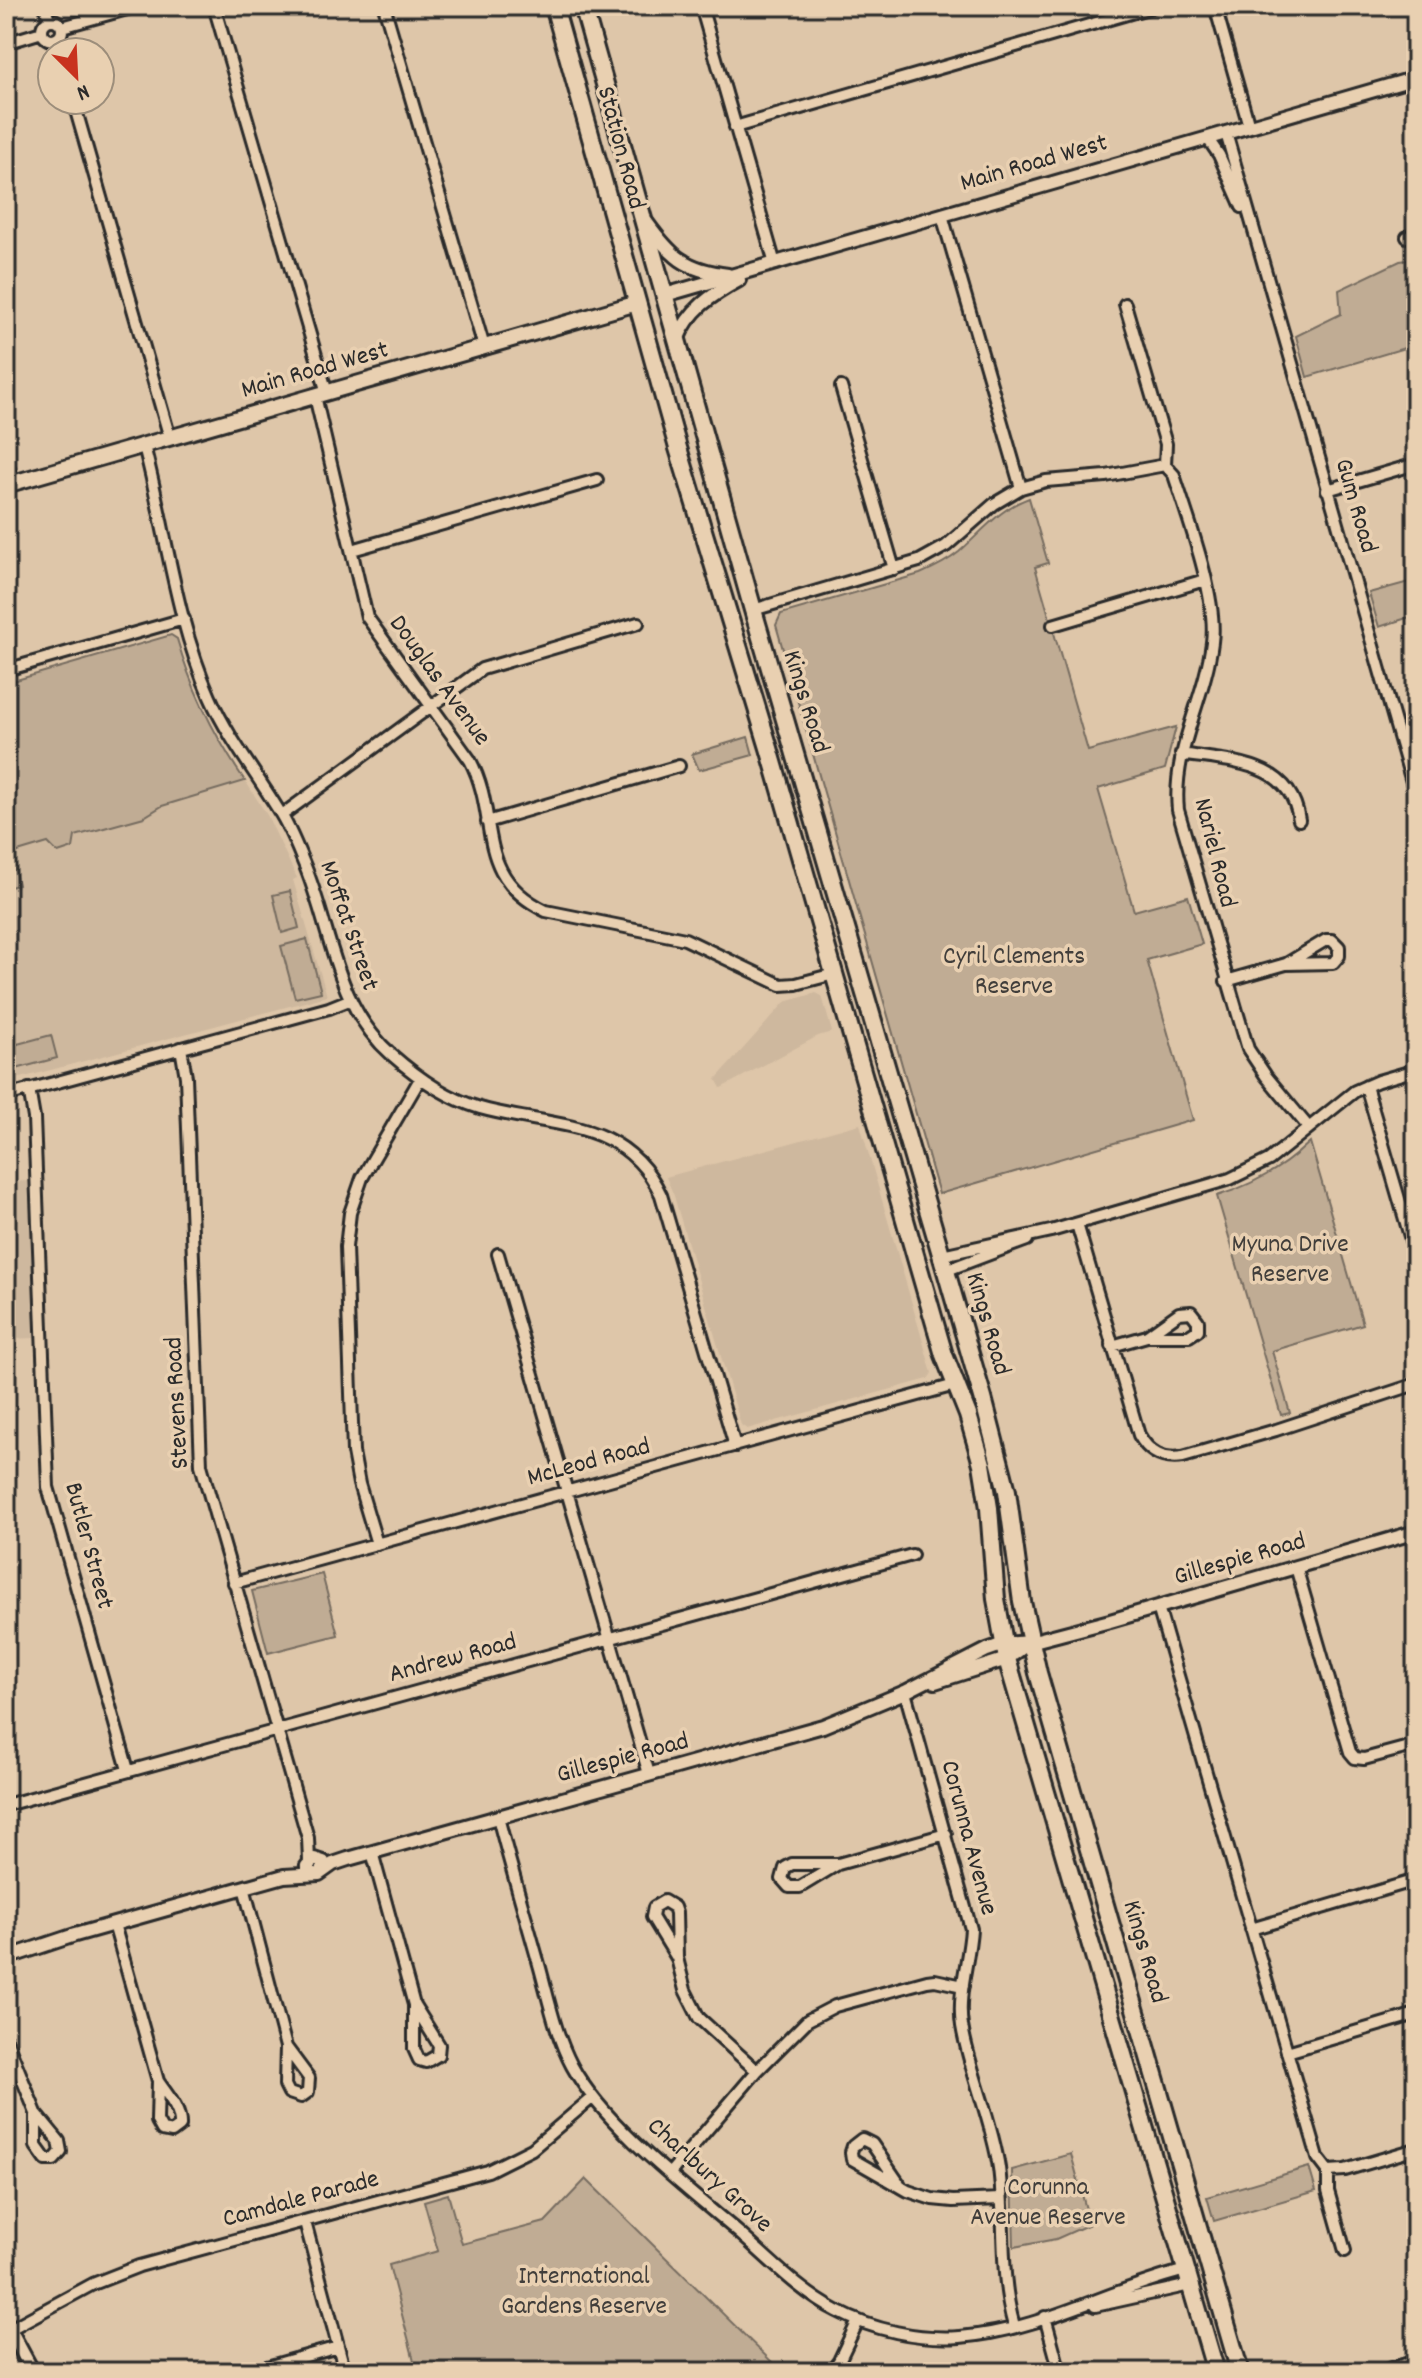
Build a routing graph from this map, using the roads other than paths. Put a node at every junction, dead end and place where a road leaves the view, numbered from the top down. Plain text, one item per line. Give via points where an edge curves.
1 (45, 6) edge
2 (138, 6) edge
3 (214, 6) edge
4 (384, 6) edge
5 (554, 6) edge
6 (583, 6) edge
7 (701, 6) edge
8 (1155, 6) edge
9 (1215, 6) edge
10 (49, 20) junction
11 (62, 27) junction
12 (42, 32) junction
13 (45, 36) edge
14 (60, 36) edge
15 (6, 43) edge
16 (1416, 78) edge
17 (78, 116) edge
18 (1249, 126) junction
19 (735, 127) junction
20 (1226, 133) junction
21 (1208, 139) junction
22 (942, 215) junction
23 (643, 217) junction
24 (1251, 227) junction
25 (775, 264) junction
26 (759, 268) junction
27 (733, 276) junction
28 (665, 295) junction
29 (637, 303) junction
30 (1125, 304) dead end
31 (677, 340) junction
32 (484, 347) junction
33 (841, 387) dead end
34 (321, 394) junction
35 (170, 438) junction
36 (144, 446) junction
37 (6, 459) edge
38 (1416, 464) edge
39 (1165, 465) junction
40 (597, 480) dead end
41 (10, 484) edge
42 (1021, 488) junction
43 (1327, 490) junction
44 (352, 550) junction
45 (894, 569) junction
46 (1205, 580) junction
47 (753, 610) junction
48 (730, 617) junction
49 (184, 619) junction
50 (638, 623) dead end
51 (1053, 625) dead end
52 (6, 670) edge
53 (431, 706) junction
54 (1181, 754) junction
55 (679, 766) dead end
56 (1416, 796) edge
57 (282, 815) junction
58 (1299, 820) dead end
59 (487, 822) junction
60 (1286, 964) junction
61 (857, 967) junction
62 (834, 974) junction
63 (1226, 981) junction
64 (349, 1000) junction
65 (181, 1048) junction
66 (1416, 1070) edge
67 (420, 1079) junction
68 (1366, 1086) junction
69 (29, 1089) junction
70 (6, 1096) edge
71 (1309, 1128) junction
72 (1077, 1224) junction
73 (498, 1254) dead end
74 (1416, 1257) edge
75 (944, 1262) junction
76 (921, 1272) junction
77 (1147, 1336) dead end
78 (1112, 1346) junction
79 (1416, 1384) edge
80 (955, 1385) junction
81 (735, 1446) junction
82 (567, 1492) junction
83 (1416, 1532) edge
84 (377, 1544) junction
85 (912, 1555) dead end
86 (1296, 1567) junction
87 (234, 1583) junction
88 (1158, 1607) junction
89 (610, 1638) junction
90 (1030, 1642) junction
91 (1006, 1652) junction
92 (905, 1692) junction
93 (277, 1730) junction
94 (1416, 1745) edge
95 (128, 1770) junction
96 (649, 1774) junction
97 (6, 1805) edge
98 (498, 1817) junction
99 (946, 1834) junction
100 (372, 1852) junction
101 (838, 1864) junction
102 (315, 1865) junction
103 (1416, 1880) edge
104 (244, 1887) junction
105 (114, 1924) junction
106 (1251, 1929) junction
107 (6, 1958) edge
108 (677, 1958) junction
109 (963, 1986) junction
110 (414, 2005) junction
111 (1416, 2014) edge
112 (6, 2039) edge
113 (286, 2047) dead end
114 (1287, 2052) junction
115 (757, 2071) junction
116 (158, 2081) dead end
117 (593, 2097) junction
118 (36, 2113) dead end
119 (1416, 2149) edge
120 (1328, 2171) junction
121 (670, 2173) junction
122 (900, 2185) junction
123 (1000, 2199) junction
124 (305, 2222) junction
125 (1345, 2251) dead end
126 (1211, 2272) junction
127 (1188, 2278) junction
128 (1081, 2308) junction
129 (1045, 2317) junction
130 (858, 2321) junction
131 (8, 2325) edge
132 (1014, 2326) junction
133 (338, 2347) junction
134 (1416, 2361) edge
135 (33, 2372) edge
136 (212, 2372) edge
137 (249, 2372) edge
138 (345, 2372) edge
139 (831, 2372) edge
140 (1060, 2372) edge
141 (1216, 2372) edge
142 (1240, 2372) edge
143 (1379, 2372) edge

1 - 10 street
2 - 11 street
3 - 34 street, Douglas Avenue
4 - 32 street
5 - 29 main road, Station Road
6 - 23 main road, Station Road
7 - 19 street
8 - 19 street
9 - 18 street
10 - 11 street
10 - 12 street
11 - 14 street
12 - 13 street
12 - 15 street
16 - 18 street, Main Road West
17 - 35 street
18 - 20 street, Main Road West
19 - 25 street
20 - 21 street, Main Road West
20 - 24 street, Gum Road
21 - 22 street, Main Road West
21 - 24 street, Gum Road
22 - 25 street, Main Road West
22 - 42 street
23 - 27 street via 682,262
23 - 28 main road, Station Road
24 - 43 street, Gum Road
25 - 26 street, Main Road West
26 - 27 street, Main Road West
26 - 31 street via 700,305
27 - 28 street, Main Road West
28 - 29 main road
28 - 31 main road, Kings Road
29 - 32 main road, Main Road West
29 - 48 main road, Kings Road
30 - 39 street, Nariel Road via 1166,444
31 - 47 main road, Kings Road
32 - 34 main road, Main Road West
33 - 45 street
34 - 35 main road, Main Road West
34 - 44 street, Douglas Avenue
35 - 36 main road, Main Road West
36 - 41 main road, Main Road West
36 - 49 street, Moffat Street
37 - 41 street
38 - 43 street
39 - 42 street
39 - 46 street, Nariel Road via 1174,475
40 - 44 street
42 - 45 street via 946,546
43 - 56 street, Gum Road
44 - 53 street, Douglas Avenue via 372,627
45 - 47 street
46 - 51 street
46 - 54 street, Nariel Road via 1214,620 1212,647
47 - 48 main road
47 - 61 main road, Kings Road
48 - 62 main road, Kings Road
49 - 52 street
49 - 57 street, Moffat Street via 211,699
50 - 53 street via 492,665
53 - 57 street
53 - 59 street, Douglas Avenue via 476,771
54 - 58 street via 1266,771 1291,794
54 - 63 street, Nariel Road via 1178,810
55 - 59 street
57 - 64 street, Moffat Street via 314,888
59 - 62 street, Douglas Avenue via 496,862 508,883 546,911 685,939 781,985
60 - 60 street via 1318,942 1332,940 1339,947 1333,963
60 - 63 street
61 - 62 main road
61 - 75 main road, Kings Road
62 - 76 main road, Kings Road
63 - 71 street, Nariel Road via 1255,1062
64 - 65 street
64 - 67 street, Moffat Street via 377,1041
65 - 69 street
65 - 87 street, Stevens Road via 201,1465
66 - 68 street
67 - 81 street, Moffat Street via 478,1107 604,1135 643,1165 661,1195
67 - 84 street via 362,1178 346,1247 353,1452
68 - 71 street
68 - 74 street
69 - 70 street
69 - 95 street, Butler Street via 48,1487
71 - 72 street via 1246,1173
72 - 75 street via 1001,1240
72 - 78 street
73 - 82 street
75 - 76 main road
75 - 90 main road, Kings Road via 1007,1491
76 - 80 main road, Kings Road
77 - 78 street
78 - 79 street via 1139,1435 1152,1452 1170,1458
80 - 81 street, McLeod Road
80 - 91 main road, Kings Road via 982,1464
81 - 82 street, McLeod Road
82 - 84 street, McLeod Road
82 - 89 street
83 - 86 street, Gillespie Road
84 - 87 street, McLeod Road
85 - 89 street, Andrew Road
86 - 88 street, Gillespie Road
86 - 94 street via 1350,1752 1364,1759
87 - 93 street, Stevens Road
88 - 90 street, Gillespie Road
88 - 106 street
89 - 93 street, Andrew Road
89 - 96 street
90 - 91 street, Gillespie Road
90 - 126 main road, Kings Road
91 - 92 street, Gillespie Road
91 - 127 main road, Kings Road
92 - 96 street, Gillespie Road via 810,1731
92 - 99 street, Corunna Avenue
93 - 95 street, Andrew Road
93 - 102 street, Stevens Road
95 - 97 street, Andrew Road
96 - 98 street, Gillespie Road
98 - 100 street, Gillespie Road
98 - 117 street, Charlbury Grove via 559,2036 570,2064
99 - 101 street
99 - 109 street, Corunna Avenue via 971,1929
100 - 102 street, Gillespie Road
100 - 110 street
101 - 101 street via 800,1887 789,1887 782,1879 792,1864
102 - 104 street, Gillespie Road
103 - 106 street
104 - 105 street, Gillespie Road
104 - 113 street
105 - 107 street, Gillespie Road
105 - 116 street
106 - 114 street
108 - 108 street via 652,1917 654,1907 664,1901 676,1913
108 - 115 street via 699,2018
109 - 115 street via 927,1981 835,2006 808,2020
109 - 123 street, Corunna Avenue via 962,2026 996,2154
110 - 110 street via 439,2045 432,2061 415,2055
111 - 114 street
112 - 118 street
114 - 120 street via 1318,2158
115 - 121 street
117 - 121 street, Charlbury Grove
117 - 124 street, Camdale Parade via 548,2138 513,2160
119 - 120 street
120 - 125 street via 1328,2191
121 - 130 street, Charlbury Grove via 814,2297
122 - 122 street via 852,2159 857,2141 872,2144
122 - 123 street via 932,2199
123 - 132 street, Corunna Avenue via 1004,2282
124 - 131 street, Camdale Parade via 116,2274
124 - 133 street
126 - 127 main road
126 - 142 main road, Kings Road
127 - 128 street, Charlbury Grove via 1167,2292
127 - 128 street, Charlbury Grove via 1163,2276
127 - 141 main road, Kings Road
128 - 129 street, Charlbury Grove
129 - 132 street, Charlbury Grove
129 - 140 street
130 - 132 street, Charlbury Grove via 935,2337
130 - 139 street
131 - 135 street
133 - 137 street
133 - 138 street
134 - 143 street
136 - 137 street

